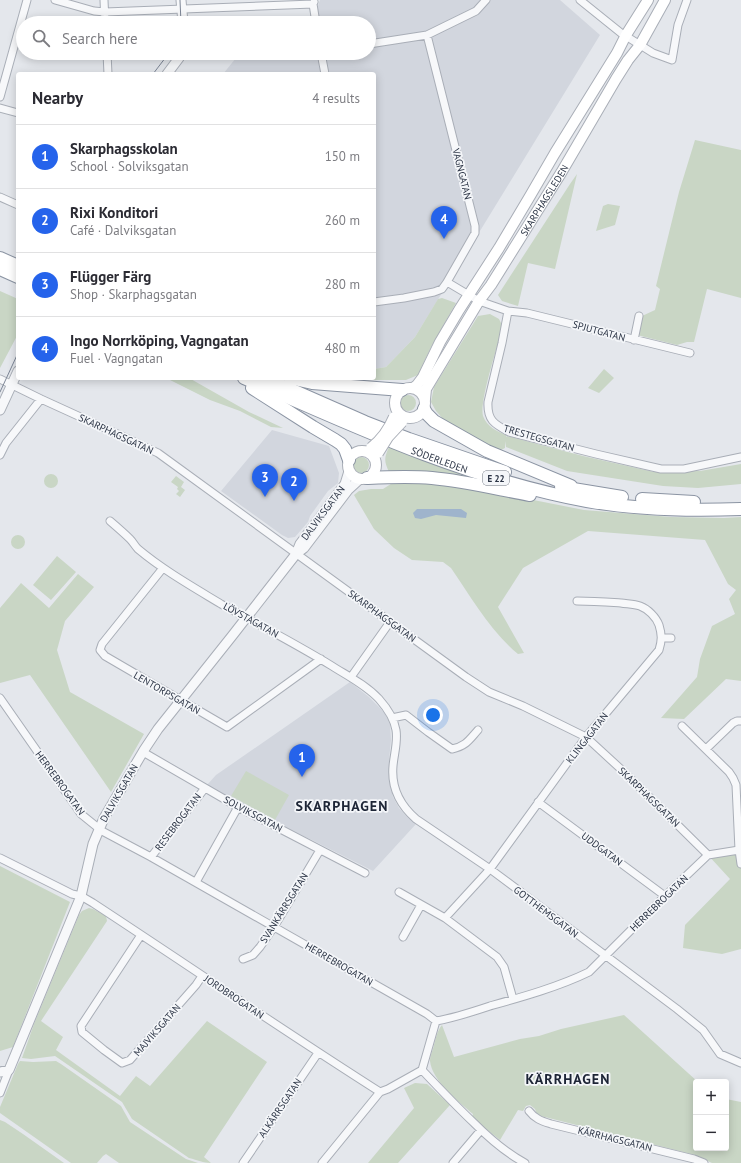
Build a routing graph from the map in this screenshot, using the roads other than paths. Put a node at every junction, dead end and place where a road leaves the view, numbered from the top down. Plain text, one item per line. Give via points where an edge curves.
1 (27, 0) edge
2 (55, 0) edge
3 (104, 0) edge
4 (181, 0) edge
5 (486, 0) edge
6 (580, 0) edge
7 (648, 0) edge
8 (665, 0) edge
9 (687, 0) edge
10 (314, 2) edge
11 (221, 4) edge
12 (181, 10) junction
13 (105, 12) junction
14 (23, 16) edge
15 (105, 16) edge
16 (182, 16) edge
17 (315, 16) edge
18 (427, 35) junction
19 (626, 35) junction
20 (16, 40) edge
21 (376, 43) edge
22 (640, 45) junction
23 (107, 60) edge
24 (174, 60) edge
25 (176, 60) edge
26 (322, 60) edge
27 (169, 71) edge
28 (108, 72) edge
29 (325, 72) edge
30 (0, 97) edge
31 (0, 108) edge
32 (16, 112) edge
33 (0, 197) edge
34 (16, 204) edge
35 (0, 258) edge
36 (16, 265) edge
37 (0, 269) edge
38 (16, 276) edge
39 (447, 282) junction
40 (468, 295) junction
41 (479, 301) junction
42 (376, 302) edge
43 (508, 311) junction
44 (639, 316) dead end
45 (634, 340) junction
46 (690, 353) dead end
47 (16, 376) edge
48 (0, 379) edge
49 (239, 380) edge
50 (249, 380) edge
51 (270, 380) edge
52 (299, 380) edge
53 (12, 385) junction
54 (407, 389) junction
55 (41, 399) junction
56 (425, 404) junction
57 (0, 410) edge
58 (400, 416) junction
59 (371, 453) junction
60 (0, 455) edge
61 (741, 457) edge
62 (349, 465) junction
63 (363, 479) junction
64 (586, 496) junction
65 (741, 502) edge
66 (741, 510) edge
67 (110, 521) dead end
68 (296, 554) junction
69 (163, 568) junction
70 (577, 601) dead end
71 (247, 618) junction
72 (390, 622) junction
73 (662, 638) junction
74 (671, 638) dead end
75 (321, 659) junction
76 (351, 678) junction
77 (0, 698) edge
78 (180, 700) junction
79 (392, 718) junction
80 (741, 721) edge
81 (682, 726) dead end
82 (478, 730) dead end
83 (586, 737) junction
84 (396, 738) joint
85 (706, 749) junction
86 (142, 752) junction
87 (204, 788) junction
88 (538, 802) junction
89 (238, 807) junction
90 (99, 829) junction
91 (320, 850) junction
92 (739, 850) junction
93 (708, 855) junction
94 (151, 857) junction
95 (0, 858) edge
96 (741, 864) edge
97 (490, 869) junction
98 (365, 873) dead end
99 (196, 882) junction
100 (398, 892) dead end
101 (81, 896) junction
102 (665, 896) junction
103 (421, 905) junction
104 (445, 918) junction
105 (274, 927) junction
106 (141, 935) junction
107 (403, 937) dead end
108 (605, 956) junction
109 (243, 959) dead end
110 (202, 976) junction
111 (513, 999) junction
112 (436, 1021) junction
113 (318, 1052) junction
114 (741, 1063) edge
115 (422, 1070) junction
116 (5, 1071) edge
117 (380, 1092) junction
118 (0, 1093) edge
119 (529, 1111) dead end
120 (481, 1130) junction
121 (243, 1163) edge
122 (322, 1163) edge
123 (453, 1163) edge
124 (525, 1163) edge
125 (704, 1163) edge

1 - 14 street
2 - 13 street
3 - 13 street
4 - 12 street
5 - 18 street via 476,11
6 - 19 street
7 - 19 main road, SKARPHAGSLEDEN
8 - 22 main road, SKARPHAGSLEDEN
9 - 22 street via 678,25 672,60
10 - 11 street
10 - 17 street
11 - 12 street
12 - 13 street
12 - 16 street
13 - 15 street
18 - 21 street
18 - 39 street, VAGNGATAN via 476,226 475,233
19 - 22 street
19 - 40 main road, SKARPHAGSLEDEN via 499,248
20 - 30 street
22 - 41 main road, SKARPHAGSLEDEN via 620,73
23 - 28 street
24 - 27 street
25 - 27 street
26 - 29 street
31 - 32 street
33 - 34 street
35 - 36 highway
37 - 38 highway
39 - 40 street
39 - 42 street via 442,289 434,292
40 - 41 street
40 - 54 main road, SKARPHAGSLEDEN via 423,377 417,385
41 - 43 street
41 - 56 main road, SKARPHAGSLEDEN via 426,389
43 - 45 street, SPJUTGATAN via 527,313
43 - 61 street, TRESTEGSGATAN via 488,402 487,411 495,425 509,432 662,469 684,469
44 - 45 street
45 - 46 street, SPJUTGATAN
47 - 53 street
48 - 53 street, SKARPHAGSGATAN
49 - 62 highway via 341,444
50 - 64 highway, SÖDERLEDEN / E 22 via 360,429 476,472 532,488
51 - 64 highway, SÖDERLEDEN / E 22 via 409,439
52 - 54 highway
53 - 55 street, SKARPHAGSGATAN
53 - 57 street
54 - 56 main road via 418,390
54 - 58 main road via 396,396 395,403
55 - 60 street via 6,443
55 - 68 street, SKARPHAGSGATAN via 158,453
56 - 58 main road via 422,413 417,417
56 - 64 highway via 427,414 434,421 487,451
58 - 59 main road, bridge via 391,424
59 - 62 main road via 356,453
59 - 63 main road via 375,471
62 - 63 main road via 354,477
62 - 68 street, DALVIKSGATAN via 345,484 300,544
63 - 64 highway via 432,478 558,499
63 - 68 street, DALVIKSGATAN via 348,490 304,548
64 - 65 highway, SÖDERLEDEN / E 22 via 685,502
64 - 66 highway, SÖDERLEDEN / E 22 via 670,510
67 - 69 street, LÖVSTAGATAN via 137,548
68 - 71 street, DALVIKSGATAN
68 - 72 street, SKARPHAGSGATAN
69 - 71 street, LÖVSTAGATAN
69 - 78 street, LENTORPSGATAN via 102,644 100,650 105,656
70 - 73 street via 639,605 654,616
71 - 75 street, LÖVSTAGATAN
71 - 78 street, DALVIKSGATAN
72 - 76 street
72 - 83 street, SKARPHAGSGATAN via 489,692
73 - 74 street
73 - 83 street, KLINGAGATAN via 659,650
75 - 76 street, LÖVSTAGATAN
75 - 78 street, LENTORPSGATAN via 227,727
76 - 79 street, LÖVSTAGATAN via 378,698
77 - 90 street, HERREBROGATAN via 82,814
78 - 86 street, DALVIKSGATAN
79 - 82 street via 406,715 452,749 466,744
79 - 84 street, LÖVSTAGATAN
80 - 85 street via 733,723
81 - 85 street
83 - 88 street, KLINGAGATAN
83 - 93 street, SKARPHAGSGATAN
84 - 97 street, GOTTHEMSGATAN via 393,779 396,792 407,811
85 - 92 street via 730,772 736,785
86 - 87 street, SOLVIKSGATAN
86 - 90 street, DALVIKSGATAN
87 - 89 street, SOLVIKSGATAN
87 - 94 street, RESEBROGATAN
88 - 97 street, KLINGAGATAN
88 - 102 street, UDDGATAN
89 - 91 street, SOLVIKSGATAN
89 - 99 street
90 - 94 street, HERREBROGATAN
90 - 101 street, DALVIKSGATAN
91 - 98 street, SOLVIKSGATAN
91 - 105 street, SVANKÄRRSGATAN
92 - 93 street
92 - 96 street
93 - 102 street, HERREBROGATAN
94 - 99 street, HERREBROGATAN
95 - 101 street, JORDBROGATAN via 72,894
97 - 104 street, KLINGAGATAN
97 - 108 street, GOTTHEMSGATAN
99 - 105 street, HERREBROGATAN
100 - 103 street
101 - 106 street, JORDBROGATAN
101 - 116 street, DALVIKSGATAN
102 - 108 street, HERREBROGATAN
103 - 104 street
103 - 107 street
104 - 111 street via 497,957 504,967
105 - 109 street, SVANKÄRRSGATAN via 253,955
105 - 112 street, HERREBROGATAN
106 - 110 street, JORDBROGATAN
106 - 110 street, MAJVIKSGATAN via 81,1026 82,1032 122,1063 130,1060
108 - 111 street, HERREBROGATAN via 589,972
108 - 114 street, GOTTHEMSGATAN via 702,1030 720,1054
110 - 113 street, JORDBROGATAN
111 - 112 street, HERREBROGATAN
112 - 115 street
113 - 117 street, JORDBROGATAN
113 - 121 street, ALKÄRRSGATAN
115 - 117 street
115 - 120 street
116 - 118 street, DALVIKSGATAN
117 - 122 street
119 - 125 street, KÄRRHAGSGATAN via 538,1119 551,1124
120 - 123 street
120 - 124 street

